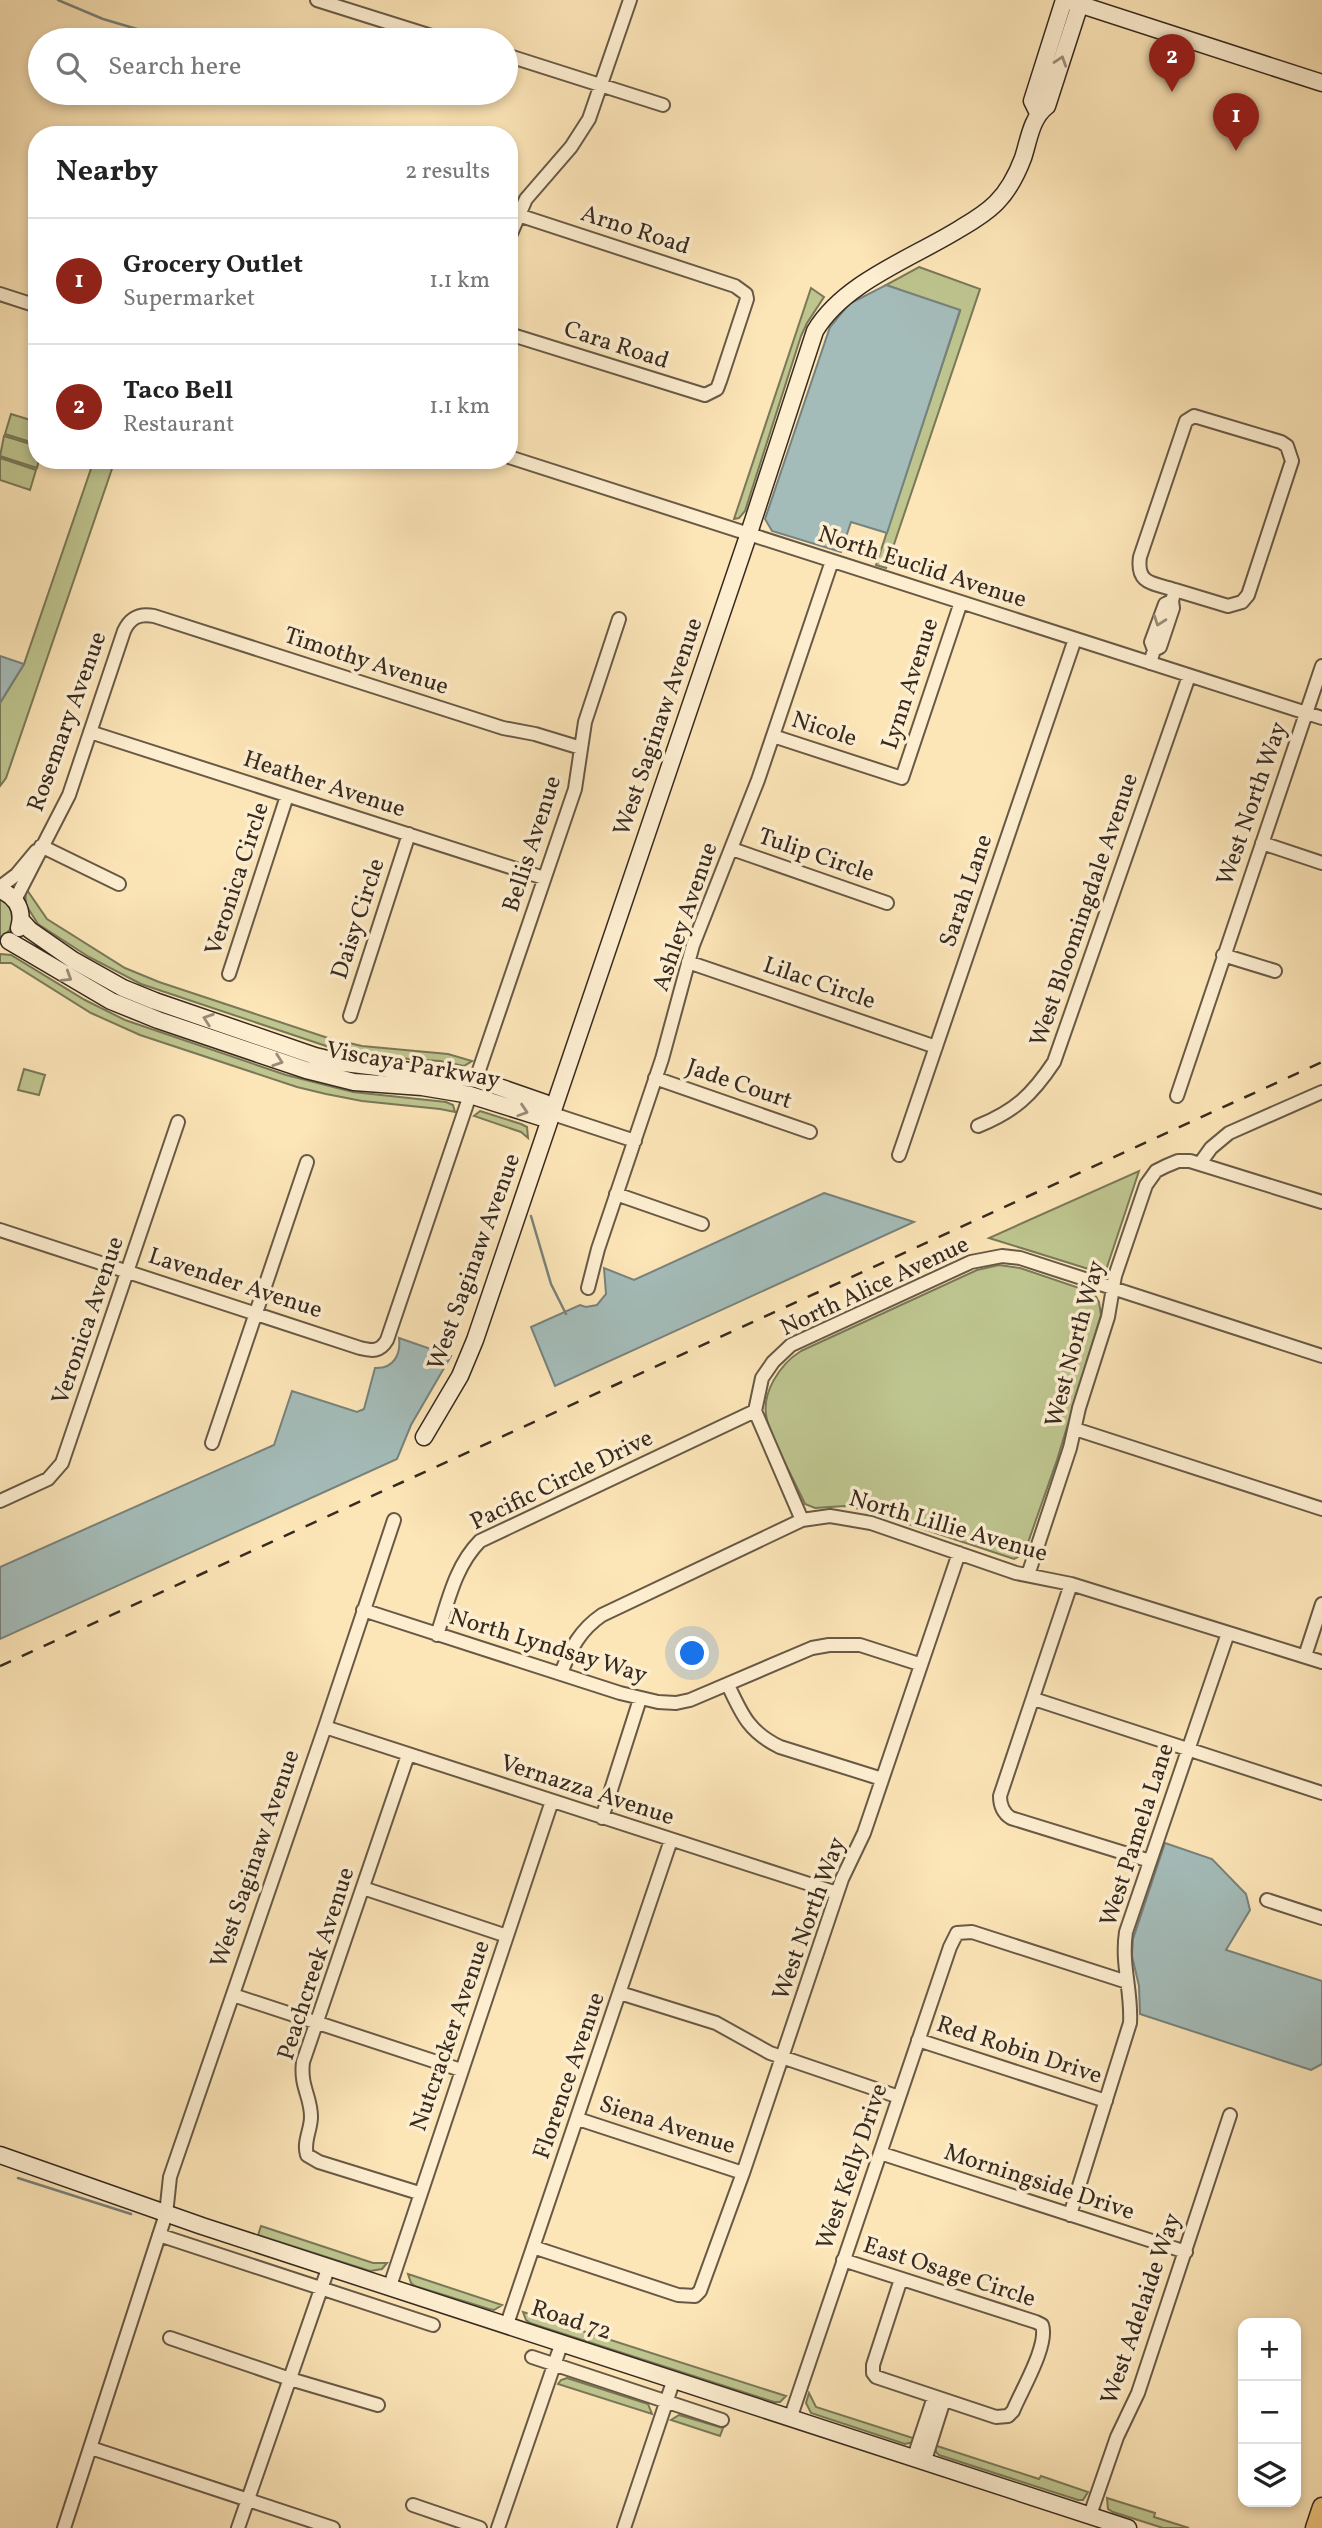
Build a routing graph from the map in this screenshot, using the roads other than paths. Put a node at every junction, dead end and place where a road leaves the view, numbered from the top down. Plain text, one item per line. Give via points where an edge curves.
1 (317, 0) edge
2 (630, 0) edge
3 (1070, 1) edge
4 (406, 28) edge
5 (518, 59) edge
6 (1322, 83) edge
7 (600, 86) junction
8 (663, 105) dead end
9 (518, 209) edge
10 (518, 215) edge
11 (0, 295) edge
12 (28, 303) edge
13 (518, 337) edge
14 (711, 394) joint
15 (518, 460) edge
16 (748, 533) junction
17 (832, 561) junction
18 (1174, 596) junction
19 (961, 602) junction
20 (139, 616) joint
21 (619, 619) dead end
22 (1075, 639) junction
23 (1150, 663) junction
24 (1322, 666) edge
25 (1189, 676) junction
26 (1306, 713) junction
27 (1322, 718) edge
28 (90, 732) junction
29 (773, 736) junction
30 (581, 748) junction
31 (902, 778) joint
32 (287, 796) junction
33 (408, 834) junction
34 (1262, 843) junction
35 (41, 846) junction
36 (732, 849) junction
37 (1322, 863) edge
38 (544, 878) junction
39 (120, 884) dead end
40 (0, 889) edge
41 (15, 900) junction
42 (887, 903) dead end
43 (21, 919) junction
44 (4, 943) edge
45 (1223, 955) junction
46 (688, 961) junction
47 (1275, 971) dead end
48 (229, 974) dead end
49 (350, 1016) dead end
50 (936, 1047) junction
51 (371, 1068) junction
52 (306, 1070) junction
53 (656, 1078) junction
54 (473, 1087) junction
55 (1322, 1092) edge
56 (1177, 1096) dead end
57 (553, 1114) junction
58 (178, 1122) dead end
59 (978, 1126) dead end
60 (810, 1132) dead end
61 (635, 1141) junction
62 (899, 1156) dead end
63 (307, 1161) dead end
64 (1201, 1162) junction
65 (616, 1194) junction
66 (1322, 1202) edge
67 (702, 1224) dead end
68 (1, 1233) edge
69 (129, 1271) junction
70 (588, 1288) dead end
71 (1113, 1288) junction
72 (255, 1312) junction
73 (377, 1350) joint
74 (1322, 1356) edge
75 (755, 1411) junction
76 (1075, 1429) junction
77 (424, 1437) dead end
78 (212, 1443) dead end
79 (0, 1501) edge
80 (1322, 1509) edge
81 (394, 1520) dead end
82 (802, 1520) junction
83 (959, 1553) junction
84 (1028, 1575) junction
85 (1071, 1584) junction
86 (1322, 1604) edge
87 (363, 1610) junction
88 (1228, 1633) junction
89 (437, 1635) junction
90 (1304, 1656) junction
91 (1322, 1662) edge
92 (919, 1664) junction
93 (561, 1673) junction
94 (728, 1685) junction
95 (640, 1699) junction
96 (1034, 1699) junction
97 (325, 1727) junction
98 (1188, 1750) junction
99 (408, 1755) junction
100 (882, 1779) junction
101 (1322, 1793) edge
102 (552, 1801) junction
103 (602, 1818) junction
104 (671, 1840) junction
105 (1150, 1861) junction
106 (363, 1888) junction
107 (837, 1893) junction
108 (1267, 1900) dead end
109 (1322, 1918) edge
110 (507, 1936) junction
111 (1127, 1982) junction
112 (621, 1993) junction
113 (233, 1995) junction
114 (317, 2021) junction
115 (918, 2040) junction
116 (783, 2057) junction
117 (461, 2070) junction
118 (898, 2097) junction
119 (1107, 2101) junction
120 (1230, 2115) dead end
121 (578, 2119) junction
122 (880, 2153) junction
123 (0, 2154) edge
124 (743, 2173) junction
125 (419, 2193) junction
126 (166, 2214) junction
127 (1070, 2215) junction
128 (159, 2235) junction
129 (533, 2247) junction
130 (1186, 2252) junction
131 (844, 2260) junction
132 (328, 2266) junction
133 (901, 2279) junction
134 (390, 2286) junction
135 (321, 2287) junction
136 (507, 2324) junction
137 (433, 2325) dead end
138 (170, 2338) dead end
139 (562, 2342) junction
140 (532, 2357) dead end
141 (554, 2364) junction
142 (674, 2378) junction
143 (290, 2379) junction
144 (939, 2399) junction
145 (666, 2401) junction
146 (378, 2405) dead end
147 (790, 2416) junction
148 (722, 2420) dead end
149 (91, 2448) junction
150 (920, 2459) junction
151 (248, 2499) junction
152 (413, 2505) dead end
153 (1322, 2507) edge
154 (1090, 2515) junction
155 (64, 2528) edge
156 (238, 2528) edge
157 (333, 2528) edge
158 (480, 2528) edge
159 (498, 2528) edge
160 (624, 2528) edge
161 (1128, 2528) edge
162 (1315, 2528) edge

1 - 4 street
2 - 7 street
3 - 6 street
3 - 16 street, West Saginaw Avenue via 1047,106 1038,113 1017,171 994,205 850,292 814,331
5 - 7 street
7 - 8 street
7 - 9 street via 580,134
10 - 14 street, Arno Road via 735,286 746,294 720,381
11 - 12 street
13 - 14 street, Cara Road
15 - 16 street, North Euclid Avenue
16 - 17 street, North Euclid Avenue
16 - 57 street, West Saginaw Avenue
17 - 19 street, North Euclid Avenue
17 - 29 street, Ashley Avenue
18 - 18 street via 1145,580 1138,568 1186,421 1194,416 1207,418 1287,446 1292,461 1248,595 1228,606
18 - 23 street via 1160,647
19 - 22 street, North Euclid Avenue
19 - 31 street, Lynn Avenue
20 - 28 street, Rosemary Avenue via 124,631
20 - 30 street, Timothy Avenue via 153,616 503,728
21 - 30 street, Bellis Avenue
22 - 23 street, North Euclid Avenue
22 - 50 street, Sarah Lane
23 - 25 street, North Euclid Avenue
24 - 26 street, West North Way
25 - 26 street, North Euclid Avenue
25 - 59 street, West Bloomingdale Avenue via 1054,1062 1021,1103
26 - 27 street, North Euclid Avenue
26 - 34 street, West North Way
28 - 32 street, Heather Avenue
28 - 35 street, Rosemary Avenue via 69,795
29 - 31 street, Nicole
29 - 36 street, Ashley Avenue
30 - 38 street, Bellis Avenue via 575,789
32 - 33 street, Heather Avenue
32 - 48 street, Veronica Circle
33 - 38 street, Heather Avenue
33 - 49 street, Daisy Circle
34 - 37 street
34 - 45 street, West North Way
35 - 39 street
35 - 40 street, Rosemary Avenue
35 - 41 street, Rosemary Avenue
36 - 42 street, Tulip Circle
36 - 46 street, Ashley Avenue
38 - 54 street, Bellis Avenue
40 - 41 street
41 - 43 street
43 - 44 street via 18,932
51 -> 43 street, Viscaya Parkway via 315,1056 123,988 73,960
44 -> 52 street, Viscaya Parkway via 138,1013
45 - 47 street
45 - 56 street, West North Way
46 - 50 street, Lilac Circle
46 - 53 street, Ashley Avenue
50 - 62 street, Sarah Lane
51 - 52 street via 359,1072 314,1062
51 - 54 street, Viscaya Parkway via 417,1070
52 - 54 street, Viscaya Parkway via 354,1082
53 - 60 street, Jade Court
53 - 61 street, Ashley Avenue
54 - 57 street, Viscaya Parkway via 540,1117
54 - 73 street, Bellis Avenue via 387,1340
55 - 64 street via 1229,1133
57 - 61 street
57 - 77 street, West Saginaw Avenue via 468,1359
58 - 69 street, Veronica Avenue
61 - 65 street, Ashley Avenue
63 - 72 street
64 - 66 street
64 - 71 street, West North Way via 1178,1161 1150,1177
65 - 67 street
65 - 70 street, Ashley Avenue
68 - 69 street, Lavender Avenue
69 - 72 street, Lavender Avenue
69 - 79 street, Veronica Avenue via 62,1463 48,1479
71 - 74 street, North Alice Avenue
71 - 75 street, North Alice Avenue via 1020,1258 971,1262 791,1345 762,1378
71 - 76 street, West North Way
72 - 73 street, Lavender Avenue
72 - 78 street
75 - 82 street
75 - 89 street, Pacific Circle Drive via 480,1541 461,1566
76 - 80 street
76 - 84 street, West North Way
81 - 87 street, West Saginaw Avenue
82 - 83 street, North Lillie Avenue via 855,1519
82 - 93 street, North Lillie Avenue via 602,1615 579,1635
83 - 84 street, North Lillie Avenue
83 - 92 street, West North Way
84 - 85 street, North Lillie Avenue
85 - 88 street, North Lillie Avenue
85 - 96 street
86 - 90 street
87 - 89 street, North Lyndsay Way
87 - 97 street, West Saginaw Avenue
88 - 90 street, North Lillie Avenue
88 - 98 street, West Pamela Lane
89 - 93 street, North Lyndsay Way
90 - 91 street, North Lillie Avenue
92 - 94 street, North Lyndsay Way via 860,1645 829,1644
92 - 100 street, West North Way
93 - 95 street, North Lyndsay Way
94 - 95 street, North Lyndsay Way via 676,1703
94 - 100 street via 744,1718 764,1739
95 - 103 street
96 - 98 street
96 - 105 street via 1000,1796 1002,1810 1011,1818
97 - 99 street, Vernazza Avenue
97 - 113 street, West Saginaw Avenue
98 - 101 street
98 - 105 street, West Pamela Lane
99 - 102 street, Vernazza Avenue
99 - 106 street, Peachcreek Avenue
100 - 107 street, West North Way
102 - 103 street, Vernazza Avenue
102 - 110 street, Nutcracker Avenue
103 - 104 street, Vernazza Avenue
104 - 107 street, Vernazza Avenue
104 - 112 street, Florence Avenue
105 - 111 street, West Pamela Lane via 1126,1932
106 - 110 street
106 - 114 street, Peachcreek Avenue
107 - 116 street, West North Way
108 - 109 street
110 - 117 street, Nutcracker Avenue
111 - 115 street, West Kelly Drive via 972,1932 957,1933
111 - 119 street, West Pamela Lane via 1130,2023
112 - 116 street via 716,2023
112 - 121 street, Florence Avenue
113 - 114 street
113 - 126 street, West Saginaw Avenue via 170,2177
114 - 117 street
114 - 125 street, Peachcreek Avenue via 302,2075 311,2117 307,2155
115 - 118 street, West Kelly Drive
115 - 119 street, Red Robin Drive
116 - 118 street
116 - 124 street, West North Way
117 - 125 street, Nutcracker Avenue
118 - 122 street, West Kelly Drive
119 - 127 street, West Pamela Lane
120 - 130 street, West Adelaide Way
121 - 124 street, Siena Avenue
121 - 129 street, Florence Avenue
122 - 127 street, Morningside Drive
122 - 131 street, West Kelly Drive
123 - 126 street, Road 72
124 - 129 street, West North Way via 705,2283 695,2296 678,2295
125 - 134 street, Nutcracker Avenue
126 - 128 street, West Saginaw Avenue
126 - 132 street, Road 72
127 - 130 street, Morningside Drive
128 - 135 street
128 - 149 street, West Saginaw Avenue
129 - 136 street, Florence Avenue
130 - 154 street, West Adelaide Way
131 - 133 street, East Osage Circle
131 - 147 street, West Kelly Drive
132 - 134 street, Road 72
132 - 135 street
133 - 144 street via 873,2373 880,2380
133 - 144 street, East Osage Circle via 1042,2325 1044,2336 1036,2360 1008,2416 996,2417
134 - 136 street, Road 72
135 - 137 street
135 - 143 street
136 - 139 street, Road 72
138 - 143 street
139 - 141 street
139 - 142 street, Road 72
140 - 141 street
141 - 145 street
141 - 159 street
142 - 145 street
142 - 147 street, Road 72
143 - 146 street
143 - 151 street
144 - 150 street
145 - 148 street
145 - 160 street
147 - 150 street, Road 72
149 - 151 street
149 - 155 street, West Saginaw Avenue
150 - 154 street, Road 72
151 - 156 street
151 - 157 street
152 - 158 street
153 - 162 main road
154 - 161 street, Road 72

